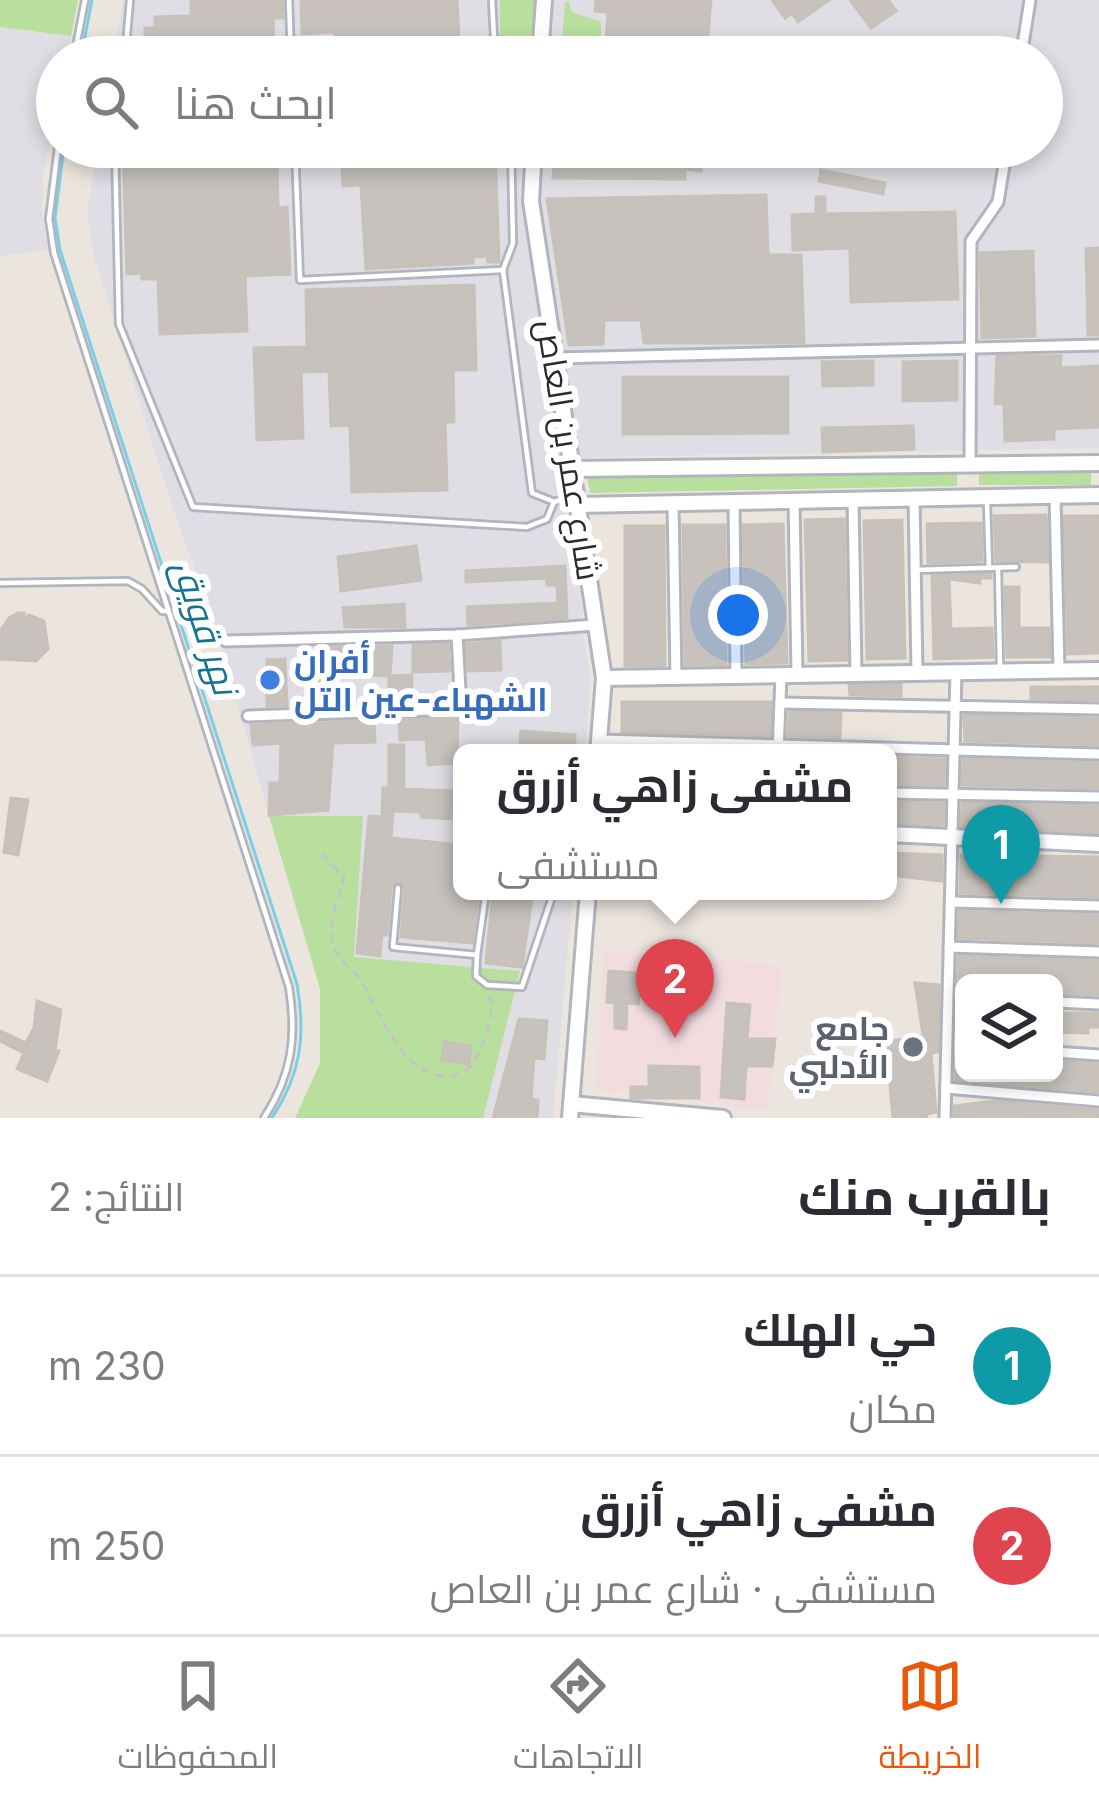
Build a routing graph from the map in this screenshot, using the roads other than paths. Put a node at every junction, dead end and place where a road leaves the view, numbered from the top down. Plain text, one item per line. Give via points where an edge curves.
1 (85, 0) edge
2 (130, 0) edge
3 (289, 0) edge
4 (492, 0) edge
5 (544, 0) edge
6 (1030, 0) edge
7 (78, 36) edge
8 (127, 36) edge
9 (291, 36) edge
10 (494, 36) edge
11 (541, 36) edge
12 (1024, 36) edge
13 (55, 168) edge
14 (115, 168) edge
15 (296, 168) edge
16 (511, 168) edge
17 (533, 168) edge
18 (1004, 168) edge
19 (503, 270) junction
20 (1099, 345) edge
21 (968, 348) junction
22 (555, 358) junction
23 (1099, 463) edge
24 (970, 465) junction
25 (572, 469) junction
26 (1099, 495) edge
27 (1055, 496) junction
28 (979, 497) junction
29 (914, 498) junction
30 (577, 500) junction
31 (853, 500) junction
32 (794, 501) junction
33 (554, 502) junction
34 (734, 502) junction
35 (673, 503) junction
36 (1016, 567) dead end
37 (989, 568) junction
38 (998, 568) junction
39 (915, 570) junction
40 (0, 584) edge
41 (167, 610) junction
42 (596, 625) junction
43 (457, 635) junction
44 (226, 641) dead end
45 (1059, 670) junction
46 (1099, 670) edge
47 (1000, 671) junction
48 (956, 672) junction
49 (917, 673) junction
50 (856, 674) junction
51 (789, 675) junction
52 (736, 676) junction
53 (676, 677) junction
54 (604, 678) junction
55 (780, 703) junction
56 (955, 706) junction
57 (1099, 709) edge
58 (248, 716) dead end
59 (599, 744) edge
60 (778, 744) edge
61 (897, 748) edge
62 (954, 748) junction
63 (1099, 754) edge
64 (897, 793) edge
65 (953, 794) junction
66 (1099, 797) edge
67 (897, 834) edge
68 (952, 836) junction
69 (1099, 844) edge
70 (398, 888) dead end
71 (485, 900) edge
72 (551, 900) edge
73 (586, 900) edge
74 (951, 902) junction
75 (1099, 906) edge
76 (949, 947) junction
77 (1099, 952) edge
78 (477, 955) junction
79 (949, 998) junction
80 (955, 998) edge
81 (1063, 1002) edge
82 (1099, 1004) edge
83 (947, 1045) junction
84 (955, 1045) edge
85 (1063, 1052) edge
86 (1099, 1054) edge
87 (946, 1088) junction
88 (1099, 1101) edge
89 (570, 1111) edge
90 (264, 1118) edge
91 (723, 1118) edge
92 (945, 1118) edge

1 - 7 lane
2 - 8 lane
3 - 9 lane
4 - 10 lane
5 - 11 street
6 - 12 street
13 - 41 lane via 54,253
14 - 33 lane via 119,324 193,506 527,526 547,519
15 - 19 lane via 300,280
16 - 19 lane via 513,243
17 - 22 street, شارع عمر بن العاص
18 - 21 street via 998,202 971,241
19 - 33 lane via 532,493
20 - 21 street
21 - 22 street
21 - 24 street
22 - 25 street, شارع عمر بن العاص
23 - 24 street
24 - 25 street
24 - 28 street
25 - 30 street, شارع عمر بن العاص
26 - 27 street
27 - 28 street
27 - 45 street
28 - 29 street
28 - 37 lane
29 - 31 street
29 - 39 street
30 - 33 lane
30 - 35 street
30 - 42 street, شارع عمر بن العاص
31 - 32 street
31 - 50 street
32 - 34 street
32 - 51 street
34 - 35 street
34 - 52 street
35 - 53 street
36 - 38 lane
37 - 38 lane
37 - 39 lane
38 - 47 lane
39 - 49 street
40 - 41 lane via 128,580
41 - 90 lane via 289,987 294,1046
42 - 43 street
42 - 54 street, شارع عمر بن العاص
43 - 44 street
43 - 58 street via 461,709
45 - 46 street
45 - 47 street
47 - 48 street
48 - 49 street
48 - 56 street
49 - 50 street
50 - 51 street
51 - 52 street
51 - 55 street
52 - 53 street
53 - 54 street
54 - 59 street, شارع عمر بن العاص
55 - 56 street
55 - 60 street
56 - 57 street
56 - 62 street
61 - 62 street
62 - 63 street
62 - 65 street
64 - 65 street
65 - 66 street
65 - 68 street
67 - 68 street
68 - 69 street
68 - 74 street
70 - 78 lane via 393,947
71 - 78 lane
72 - 78 lane via 522,987 487,986 476,976
73 - 89 street
74 - 75 street
74 - 76 street
76 - 77 street
76 - 79 street
79 - 80 street
79 - 83 street
81 - 82 street
83 - 84 street
83 - 87 street
85 - 86 street
87 - 88 street
87 - 92 street
89 - 91 street

